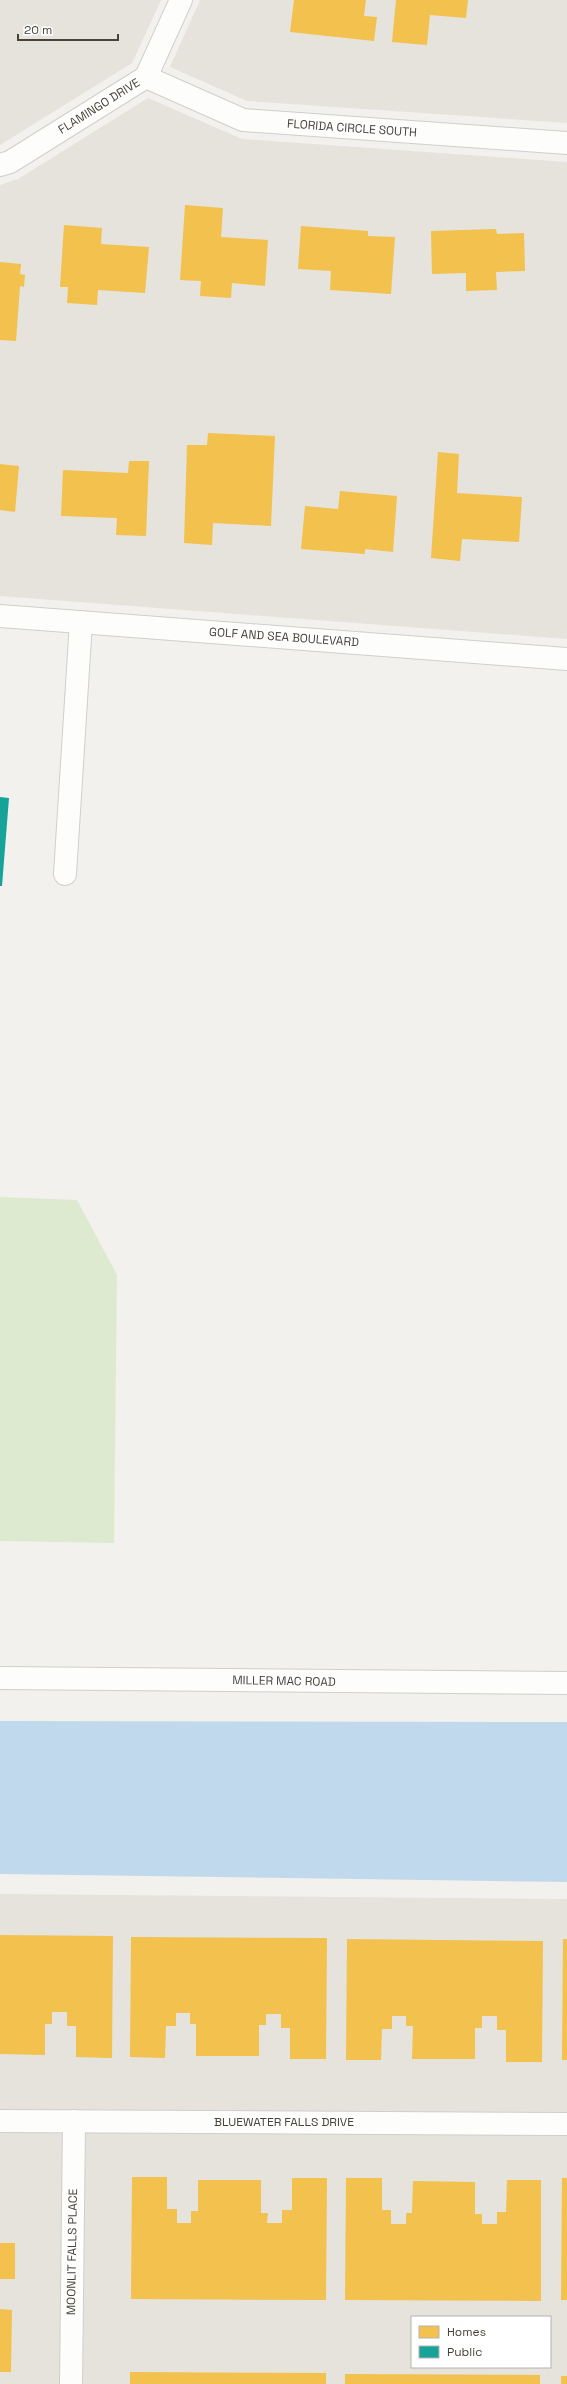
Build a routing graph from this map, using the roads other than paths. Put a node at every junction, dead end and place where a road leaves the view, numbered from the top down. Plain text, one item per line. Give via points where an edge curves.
1 (181, 0) edge
2 (146, 77) junction
3 (567, 143) edge
4 (0, 165) edge
5 (0, 616) edge
6 (82, 622) junction
7 (567, 659) edge
8 (65, 874) dead end
9 (0, 1678) edge
10 (567, 1683) edge
11 (0, 2121) edge
12 (74, 2121) junction
13 (567, 2124) edge
14 (71, 2384) edge

1 - 2 street, FLAMINGO DRIVE
2 - 3 street, FLORIDA CIRCLE SOUTH via 243,120
2 - 4 street, FLAMINGO DRIVE via 10,162
5 - 6 street, GOLF AND SEA BOULEVARD
6 - 7 street, GOLF AND SEA BOULEVARD
6 - 8 street
9 - 10 street, MILLER MAC ROAD
11 - 12 street, BLUEWATER FALLS DRIVE
12 - 13 street, BLUEWATER FALLS DRIVE
12 - 14 street, MOONLIT FALLS PLACE

